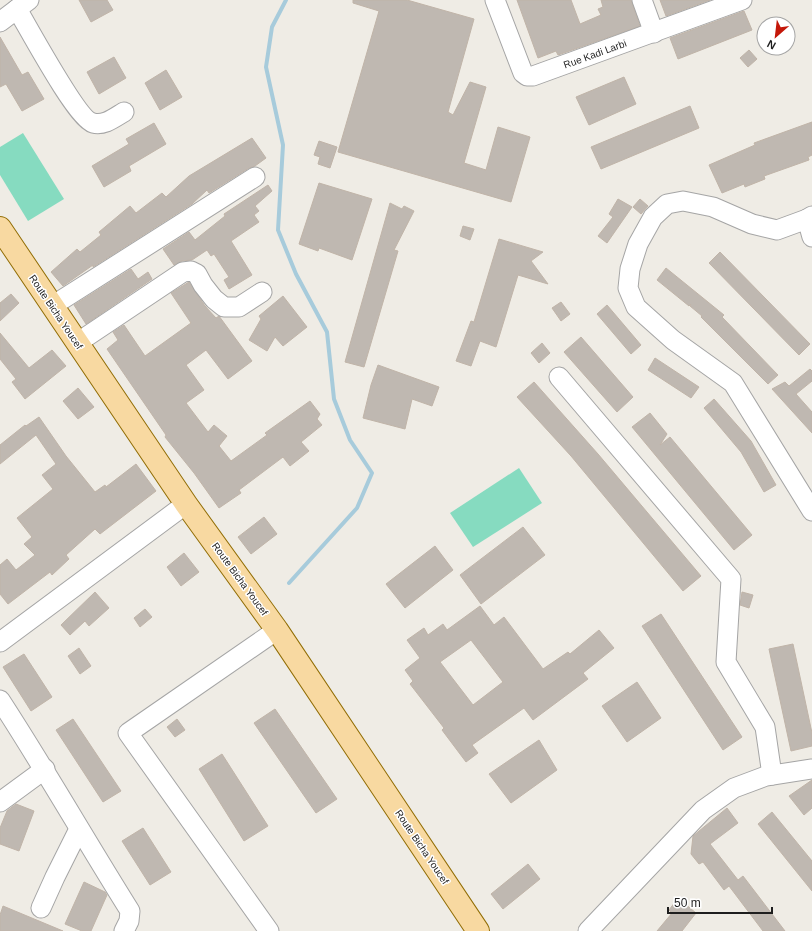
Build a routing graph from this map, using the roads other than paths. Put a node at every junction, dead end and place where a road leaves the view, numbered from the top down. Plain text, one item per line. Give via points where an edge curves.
1 (495, 0) edge
2 (642, 0) edge
3 (742, 0) edge
4 (23, 5) edge
5 (0, 22) edge
6 (654, 33) junction
7 (124, 112) dead end
8 (254, 177) dead end
9 (809, 217) edge
10 (0, 228) edge
11 (812, 237) edge
12 (262, 292) dead end
13 (52, 306) junction
14 (77, 343) junction
15 (559, 377) dead end
16 (186, 504) junction
17 (812, 511) edge
18 (277, 630) junction
19 (0, 642) edge
20 (0, 700) edge
21 (45, 769) junction
22 (812, 769) edge
23 (772, 775) junction
24 (0, 802) edge
25 (79, 829) junction
26 (41, 908) dead end
27 (124, 931) edge
28 (269, 931) edge
29 (478, 931) edge
30 (588, 931) edge

1 - 6 street, Rue Kadi Larbi via 520,66 527,76
2 - 6 street
3 - 6 street, Rue Kadi Larbi
4 - 5 street
4 - 7 street via 69,97 81,114 92,123 104,124
8 - 13 street
9 - 11 street
9 - 17 street via 777,230 752,224 713,207 684,201 667,204 653,216 638,244 630,269 628,288 636,308 672,340 732,383
10 - 13 main road, Route Bicha Youcef
12 - 14 street via 239,308 224,307 214,299 197,274 191,271 183,272
13 - 14 main road, Route Bicha Youcef
14 - 16 main road, Route Bicha Youcef
15 - 23 street via 731,579 726,662 765,727
16 - 18 main road, Route Bicha Youcef
16 - 19 street
18 - 28 street via 128,733
18 - 29 main road, Route Bicha Youcef
20 - 21 street
21 - 24 street
21 - 25 street
22 - 23 street
23 - 30 street via 734,788 703,810
25 - 26 street
25 - 27 street via 130,911

